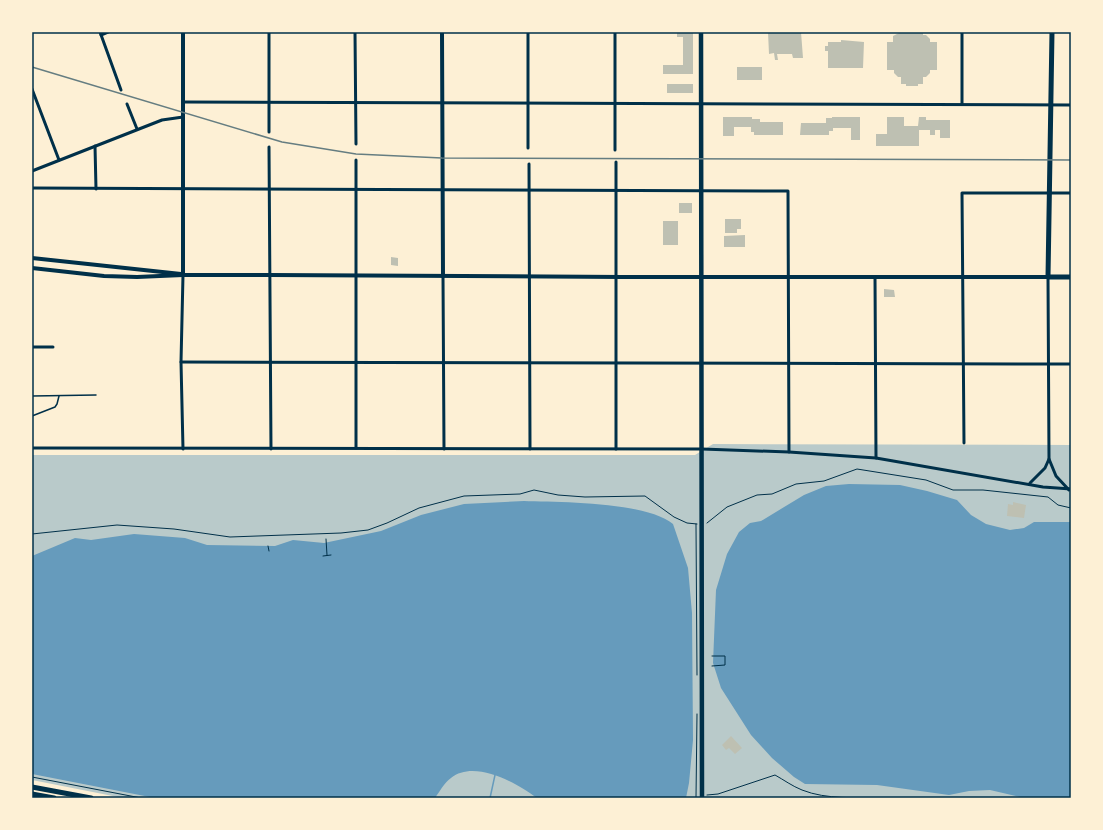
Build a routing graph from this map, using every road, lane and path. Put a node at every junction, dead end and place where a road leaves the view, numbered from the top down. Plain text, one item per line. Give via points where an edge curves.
1 (108, 32) edge
2 (183, 32) edge
3 (269, 32) edge
4 (355, 32) edge
5 (442, 32) edge
6 (528, 32) edge
7 (615, 32) edge
8 (701, 32) edge
9 (962, 32) edge
10 (1052, 32) edge
11 (101, 33) edge
12 (121, 90) dead end
13 (32, 92) edge
14 (184, 102) junction
15 (354, 102) junction
16 (268, 103) junction
17 (442, 103) junction
18 (528, 103) junction
19 (614, 103) junction
20 (702, 103) junction
21 (127, 104) dead end
22 (962, 104) junction
23 (1052, 105) junction
24 (1071, 105) edge
25 (183, 117) junction
26 (137, 129) junction
27 (269, 132) dead end
28 (356, 144) dead end
29 (96, 146) junction
30 (269, 147) dead end
31 (528, 148) dead end
32 (615, 150) dead end
33 (60, 160) junction
34 (356, 160) dead end
35 (616, 162) dead end
36 (529, 164) dead end
37 (32, 171) edge
38 (32, 188) edge
39 (183, 188) junction
40 (96, 189) junction
41 (269, 189) junction
42 (356, 189) junction
43 (443, 190) junction
44 (529, 190) junction
45 (615, 190) junction
46 (703, 190) junction
47 (1049, 192) junction
48 (1071, 193) edge
49 (32, 258) edge
50 (32, 268) edge
51 (183, 275) junction
52 (271, 275) junction
53 (356, 276) junction
54 (443, 276) junction
55 (528, 277) junction
56 (616, 277) junction
57 (790, 277) junction
58 (875, 277) junction
59 (962, 277) junction
60 (702, 278) junction
61 (1048, 278) junction
62 (1071, 278) edge
63 (32, 347) edge
64 (53, 347) dead end
65 (181, 362) junction
66 (270, 362) junction
67 (443, 362) junction
68 (357, 363) junction
69 (616, 363) junction
70 (701, 363) junction
71 (789, 363) junction
72 (875, 363) junction
73 (530, 364) junction
74 (962, 364) junction
75 (1071, 364) edge
76 (1049, 365) junction
77 (96, 395) dead end
78 (32, 396) edge
79 (59, 396) junction
80 (32, 416) edge
81 (964, 443) dead end
82 (32, 448) edge
83 (356, 448) junction
84 (183, 449) junction
85 (271, 449) junction
86 (444, 449) junction
87 (530, 449) junction
88 (702, 449) junction
89 (616, 450) junction
90 (789, 452) junction
91 (876, 458) junction
92 (1049, 459) junction
93 (1030, 484) junction
94 (1071, 490) edge
95 (1071, 508) edge
96 (704, 523) junction
97 (696, 524) junction
98 (32, 534) edge
99 (326, 539) dead end
100 (268, 546) dead end
101 (269, 551) dead end
102 (331, 555) dead end
103 (323, 556) dead end
104 (327, 556) junction
105 (712, 656) dead end
106 (712, 666) dead end
107 (696, 679) dead end
108 (697, 710) dead end
109 (32, 777) edge
110 (32, 787) edge
111 (32, 794) edge
112 (696, 794) junction
113 (702, 796) edge
114 (54, 798) edge
115 (90, 798) edge
116 (141, 798) edge
117 (696, 798) edge
118 (882, 798) edge

1 - 11 street
2 - 14 street
3 - 16 street
4 - 15 street
5 - 17 street
6 - 18 street
7 - 19 street
8 - 20 main road
9 - 22 street
10 - 23 main road
11 - 12 street
13 - 33 street
14 - 16 street
14 - 25 street
15 - 16 street
15 - 17 street
15 - 28 street
16 - 27 street
17 - 18 street
17 - 43 street
18 - 19 street
18 - 31 street
19 - 20 street
19 - 32 street
20 - 22 street
20 - 46 main road
21 - 26 street
22 - 23 street
23 - 24 street
23 - 47 main road
25 - 26 street via 162,120
25 - 39 street
26 - 29 street
29 - 33 street
29 - 40 street
30 - 41 street
33 - 37 street
34 - 42 street
35 - 45 street
36 - 44 street
38 - 40 street
39 - 40 street
39 - 41 street
39 - 51 street
41 - 42 street
41 - 52 street
42 - 43 street
42 - 53 street
43 - 44 street
43 - 54 street
44 - 45 street
44 - 55 street
45 - 46 street
45 - 56 street
46 - 57 street via 788,191
46 - 60 main road
47 - 48 street
47 - 59 street via 962,194
47 - 61 main road
49 - 51 street
50 - 51 street via 104,276
51 - 52 street
51 - 65 street
52 - 53 street
52 - 66 street
53 - 54 street
53 - 68 street
54 - 55 street
54 - 67 street
55 - 56 street
55 - 73 street
56 - 60 street
56 - 69 street
57 - 58 street
57 - 60 street
57 - 71 street
58 - 59 street
58 - 72 street
59 - 61 street
59 - 74 street
60 - 70 main road
61 - 62 main road
61 - 76 street
63 - 64 street
65 - 66 street
65 - 84 street
66 - 68 street
66 - 85 street
67 - 68 street
67 - 73 street
67 - 86 street
68 - 83 street
69 - 70 street
69 - 73 street
69 - 89 street
70 - 71 street
70 - 88 main road
71 - 72 street
71 - 90 street
72 - 74 street
72 - 91 street
73 - 87 street
74 - 76 street
74 - 81 street
75 - 76 street
76 - 92 street
77 - 79 lane
78 - 79 lane
79 - 80 lane via 55,407
82 - 84 street
83 - 85 street
83 - 86 street
84 - 85 street
86 - 87 street
87 - 89 street
88 - 89 street
88 - 90 street
88 - 96 main road
90 - 91 street
91 - 93 street
92 - 93 street via 1045,468
92 - 94 street via 1056,476
93 - 94 street
95 - 96 path via 1058,505 1048,498 983,490 953,490 926,480 857,469 824,481 796,484 772,494 758,495 727,507
96 - 97 path
96 - 113 main road
97 - 98 path via 674,517 645,496 585,497 534,490 520,494 464,496 419,508 368,530 341,533 230,537 174,529 116,525
97 - 107 path
99 - 104 path
100 - 101 path
102 - 104 path
103 - 104 path
105 - 106 path via 725,656 725,665
108 - 112 path
109 - 116 path
110 - 115 main road
111 - 114 main road
112 - 113 path
112 - 117 path
113 - 118 path via 718,794 775,775 801,790 810,792 850,798

